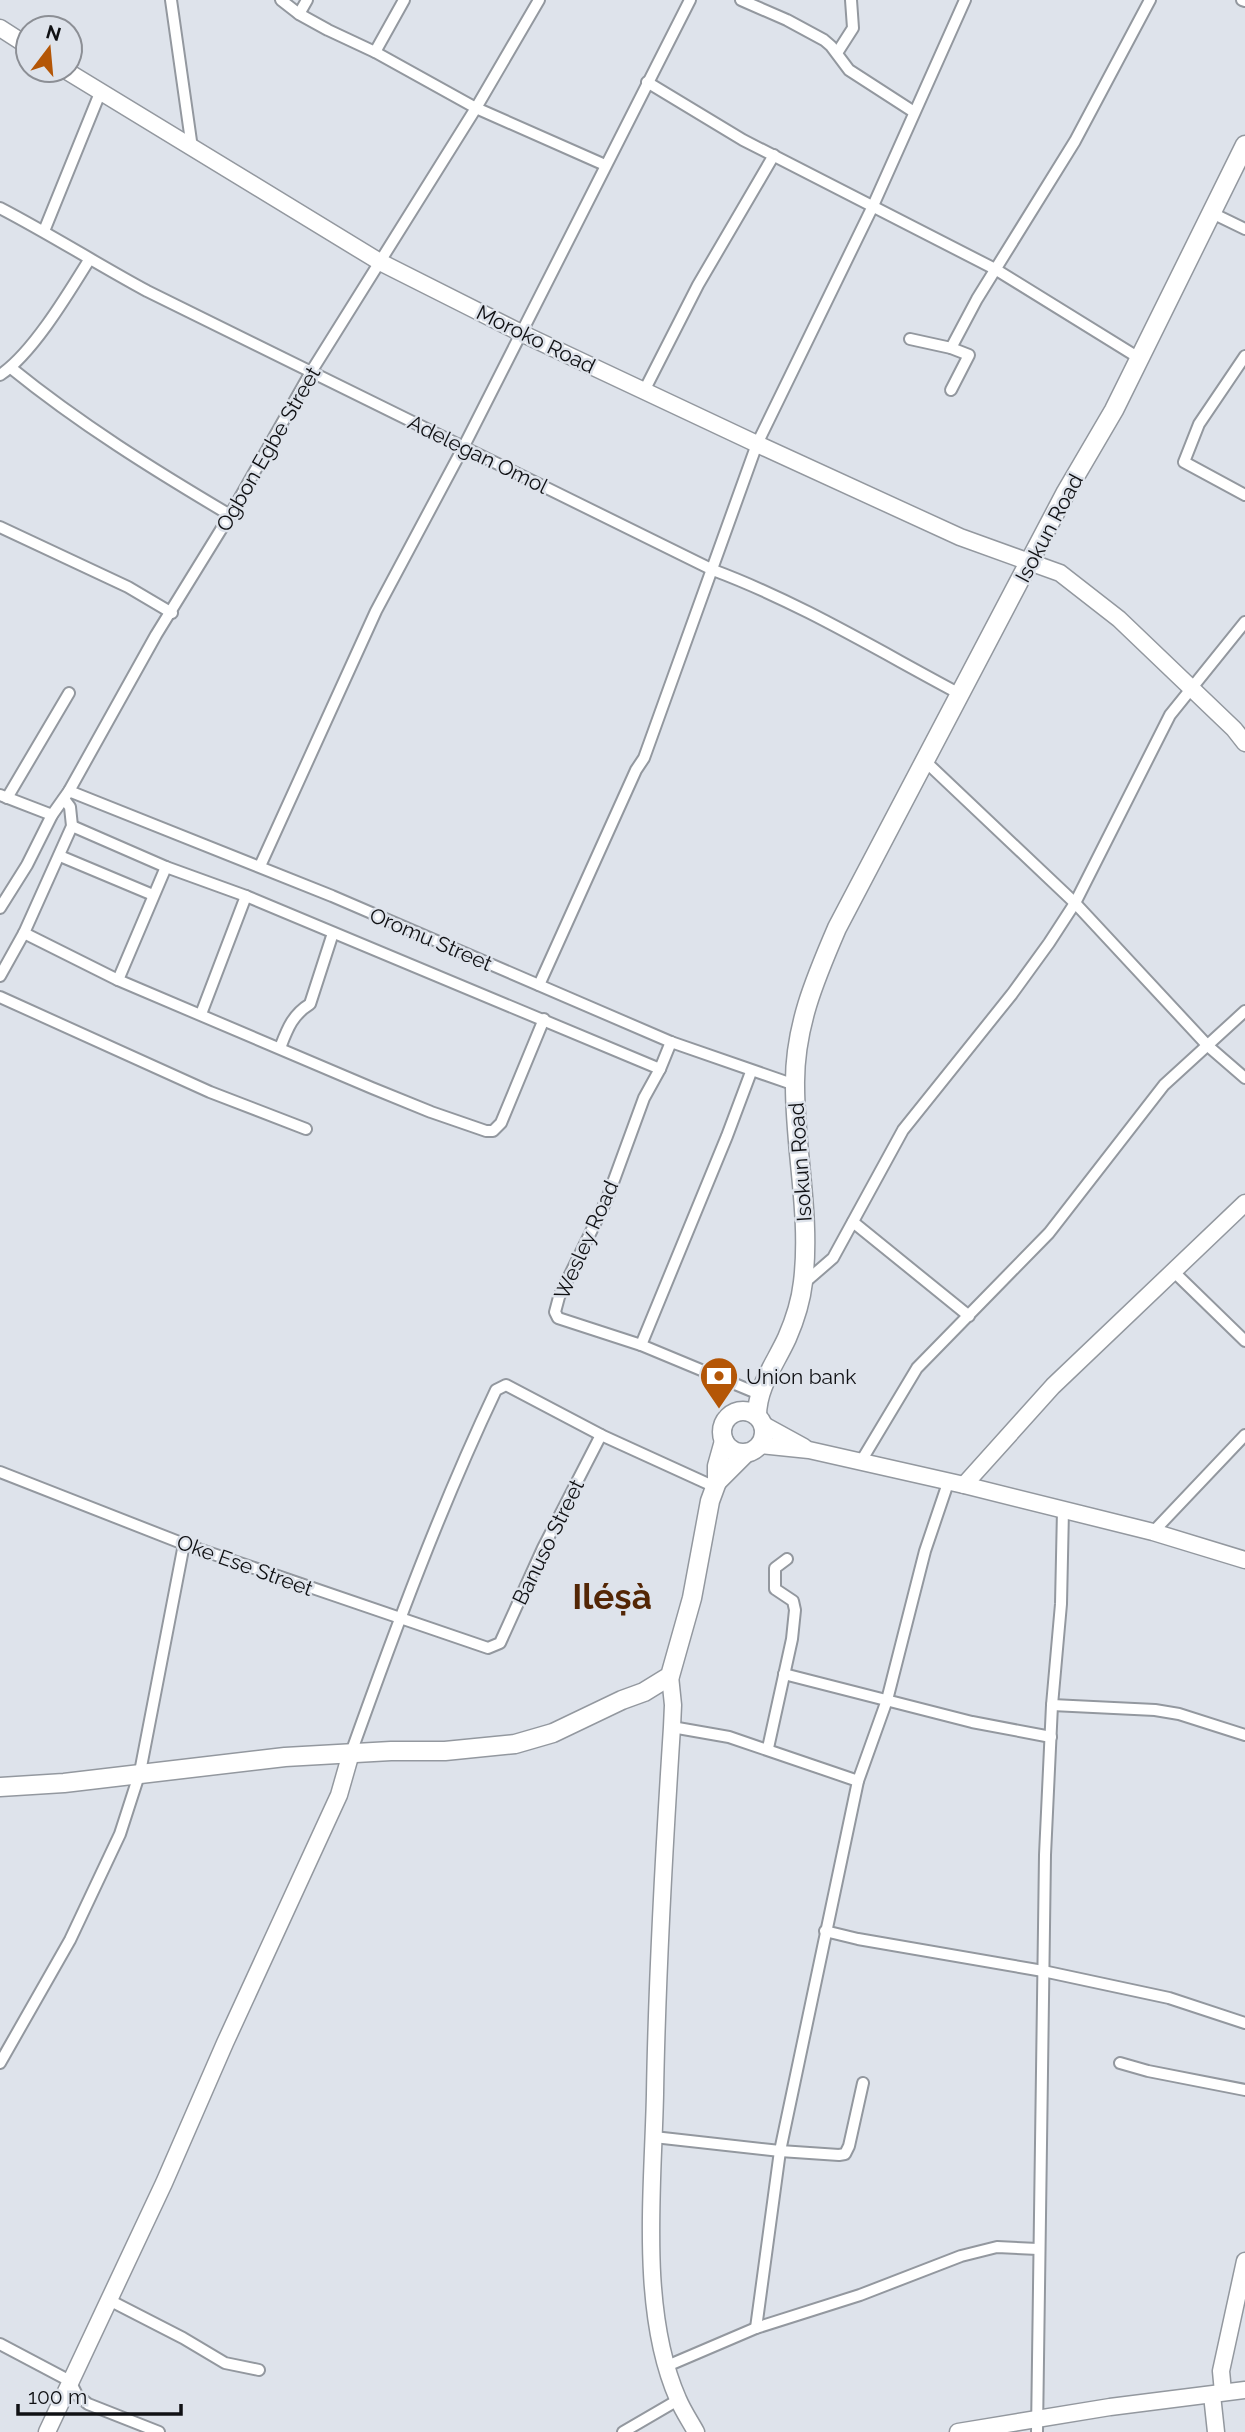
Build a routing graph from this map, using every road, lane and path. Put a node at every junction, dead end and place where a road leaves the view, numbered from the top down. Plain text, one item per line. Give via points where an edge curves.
1 (171, 0) edge
2 (281, 0) edge
3 (307, 0) edge
4 (404, 0) edge
5 (539, 0) edge
6 (690, 0) edge
7 (741, 0) edge
8 (851, 0) edge
9 (965, 0) edge
10 (1150, 0) edge
11 (299, 14) junction
12 (374, 52) junction
13 (836, 53) junction
14 (84, 82) edge
15 (647, 82) junction
16 (100, 93) junction
17 (476, 108) junction
18 (914, 111) junction
19 (1245, 146) edge
20 (192, 148) junction
21 (774, 155) junction
22 (606, 165) junction
23 (0, 208) edge
24 (872, 208) junction
25 (1212, 213) junction
26 (1245, 229) edge
27 (44, 230) junction
28 (89, 260) junction
29 (380, 262) junction
30 (995, 269) junction
31 (521, 333) junction
32 (910, 339) dead end
33 (951, 348) junction
34 (1245, 356) edge
35 (1139, 358) junction
36 (11, 368) junction
37 (312, 372) junction
38 (0, 375) edge
39 (644, 390) junction
40 (951, 390) dead end
41 (757, 444) junction
42 (464, 446) junction
43 (1245, 495) edge
44 (230, 515) junction
45 (0, 527) edge
46 (1030, 562) junction
47 (713, 570) junction
48 (172, 613) junction
49 (1245, 622) edge
50 (1191, 687) junction
51 (69, 693) dead end
52 (960, 694) junction
53 (1245, 743) edge
54 (925, 761) junction
55 (66, 795) junction
56 (3, 796) edge
57 (52, 815) junction
58 (72, 826) junction
59 (60, 856) junction
60 (260, 866) junction
61 (166, 867) junction
62 (153, 895) junction
63 (246, 896) junction
64 (1075, 903) junction
65 (0, 908) edge
66 (24, 933) junction
67 (333, 933) junction
68 (0, 976) edge
69 (118, 980) junction
70 (539, 985) junction
71 (0, 997) edge
72 (1245, 1010) edge
73 (201, 1014) junction
74 (544, 1019) junction
75 (671, 1042) junction
76 (1208, 1045) junction
77 (280, 1048) junction
78 (660, 1069) junction
79 (751, 1072) junction
80 (1245, 1078) edge
81 (795, 1085) junction
82 (306, 1129) dead end
83 (1245, 1203) edge
84 (853, 1222) junction
85 (1173, 1270) junction
86 (803, 1284) junction
87 (969, 1316) junction
88 (1245, 1341) edge
89 (641, 1345) junction
90 (759, 1394) junction
91 (735, 1413) junction
92 (759, 1420) junction
93 (1245, 1434) edge
94 (601, 1435) junction
95 (724, 1441) junction
96 (753, 1449) junction
97 (809, 1450) junction
98 (860, 1463) junction
99 (0, 1472) edge
100 (956, 1484) junction
101 (716, 1485) junction
102 (1063, 1510) junction
103 (1153, 1532) junction
104 (184, 1544) junction
105 (788, 1559) dead end
106 (1245, 1560) edge
107 (399, 1619) junction
108 (494, 1648) joint
109 (783, 1674) junction
110 (670, 1676) junction
111 (887, 1700) junction
112 (1052, 1705) junction
113 (672, 1727) junction
114 (1245, 1735) edge
115 (1052, 1737) junction
116 (768, 1748) junction
117 (351, 1753) junction
118 (140, 1772) junction
119 (858, 1781) junction
120 (0, 1787) edge
121 (825, 1931) junction
122 (1043, 1970) junction
123 (1245, 2023) edge
124 (0, 2063) edge
125 (1120, 2063) dead end
126 (863, 2083) dead end
127 (1245, 2090) edge
128 (654, 2137) junction
129 (780, 2151) junction
130 (1038, 2249) junction
131 (1245, 2261) edge
132 (109, 2300) junction
133 (756, 2328) junction
134 (0, 2344) edge
135 (667, 2366) junction
136 (260, 2370) dead end
137 (70, 2381) junction
138 (1245, 2390) edge
139 (1218, 2394) junction
140 (678, 2400) junction
141 (1036, 2426) edge
142 (47, 2432) edge
143 (159, 2432) edge
144 (623, 2432) edge
145 (696, 2432) edge
146 (958, 2432) edge
147 (1216, 2432) edge

1 - 20 street
2 - 11 street
3 - 11 street
4 - 12 street
5 - 17 street, Ogbon Egbe Street
6 - 15 street
7 - 13 street via 814,35
8 - 13 street via 853,28
9 - 18 street
10 - 30 street via 1075,141
11 - 12 street
12 - 17 street
13 - 18 street via 849,70
14 - 16 street, Moroko Road
15 - 21 street
15 - 22 street
16 - 20 street, Moroko Road
16 - 27 street
17 - 22 street
17 - 29 street, Ogbon Egbe Street
18 - 24 street
19 - 25 main road, Isokun Road
20 - 29 street, Moroko Road
21 - 24 street
21 - 39 street via 698,285
22 - 31 street
23 - 27 street, Adelegan Omol
24 - 30 street
24 - 41 street
25 - 26 street
25 - 35 main road, Isokun Road
27 - 28 street, Adelegan Omol
28 - 36 street via 58,309
28 - 37 street, Adelegan Omol
29 - 31 street, Moroko Road
29 - 37 street, Ogbon Egbe Street
30 - 33 street
30 - 35 street
31 - 39 street, Moroko Road
31 - 42 street
32 - 33 street
33 - 40 street via 968,355
34 - 43 street via 1199,424 1184,462
35 - 46 main road, Isokun Road
36 - 38 street
36 - 44 street via 79,421
37 - 42 street, Adelegan Omol
37 - 44 street, Ogbon Egbe Street
39 - 41 street, Moroko Road
41 - 46 street, Moroko Road via 960,537
41 - 47 street
42 - 47 street, Adelegan Omol
42 - 60 street via 376,611
44 - 48 street, Ogbon Egbe Street
45 - 48 street via 128,587
46 - 50 street, Moroko Road via 1060,573 1084,590
46 - 52 main road, Isokun Road
47 - 52 street, Adelegan Omol via 796,606
47 - 70 street via 644,758
48 - 55 street, Ogbon Egbe Street
49 - 50 street
50 - 53 street, Moroko Road
50 - 64 street via 1170,715
51 - 56 street
52 - 54 main road, Isokun Road
54 - 64 street
54 - 81 main road, Isokun Road via 837,928 806,1005
55 - 57 street
55 - 58 street
55 - 60 street, Oromu Street
56 - 57 street
57 - 65 street
58 - 59 street
58 - 61 street
59 - 62 street
59 - 66 street
60 - 70 street, Oromu Street
61 - 62 street
61 - 63 street
62 - 69 street
63 - 67 street
63 - 73 street
64 - 76 street
64 - 84 street via 1012,994 903,1130
66 - 68 street
66 - 69 street
67 - 74 street
67 - 77 street via 310,1004 289,1024
69 - 73 street
70 - 75 street, Oromu Street
71 - 82 street via 210,1092
72 - 76 street
73 - 77 street
74 - 77 street via 501,1123 493,1131 431,1112
74 - 78 street
75 - 78 street, Wesley Road
75 - 79 street, Oromu Street
76 - 80 street
76 - 87 street via 1164,1085 1049,1233
78 - 89 street, Wesley Road via 555,1312 558,1318
79 - 81 street, Oromu Street
79 - 89 street
81 - 86 main road, Isokun Road via 805,1240
83 - 85 street
84 - 86 street via 833,1258
84 - 87 street
85 - 88 street
85 - 100 street
86 - 90 main road, Isokun Road via 788,1336
87 - 98 street via 917,1368
89 - 90 street, Wesley Road
90 - 91 main road
90 - 92 main road
91 - 92 main road via 746,1412
91 - 95 main road via 723,1427
92 - 96 main road via 764,1437
92 - 97 street
93 - 103 street
94 - 101 street
94 - 107 street via 506,1385 496,1390
94 - 108 street, Banuso Street
95 - 96 main road via 732,1450
95 - 101 main road
96 - 97 street
96 - 101 main road
97 - 98 street
98 - 100 street
99 - 104 street, Oke Ese Street
100 - 102 street
100 - 111 street via 925,1551
101 - 110 main road
102 - 103 street
102 - 112 street
103 - 106 street
104 - 107 street, Oke Ese Street
104 - 118 street
105 - 109 street via 775,1568 775,1589 793,1601 795,1611
107 - 108 street, Oke Ese Street
107 - 117 street
109 - 111 street
109 - 116 street
110 - 113 street
110 - 117 main road via 553,1733 514,1744
111 - 115 street
111 - 119 street
112 - 114 street via 1155,1710
112 - 115 street
113 - 116 street
113 - 128 street via 658,1957
115 - 122 street
116 - 119 street
117 - 118 main road
117 - 132 street via 339,1795
118 - 120 main road
118 - 124 street via 120,1834 70,1940
119 - 121 street
121 - 122 street
121 - 129 street
122 - 123 street via 1169,1998
122 - 130 street
125 - 127 street
126 - 129 street via 845,2154
128 - 129 street
128 - 135 street via 653,2288
129 - 133 street
130 - 133 street via 997,2247 961,2256
130 - 141 street
131 - 139 street
132 - 136 street via 225,2363
132 - 137 street
133 - 135 street
134 - 137 street
135 - 140 street
137 - 142 street
137 - 143 street via 88,2404
138 - 139 street
139 - 141 street via 1110,2407
139 - 147 street
140 - 144 street
140 - 145 street
141 - 146 street

